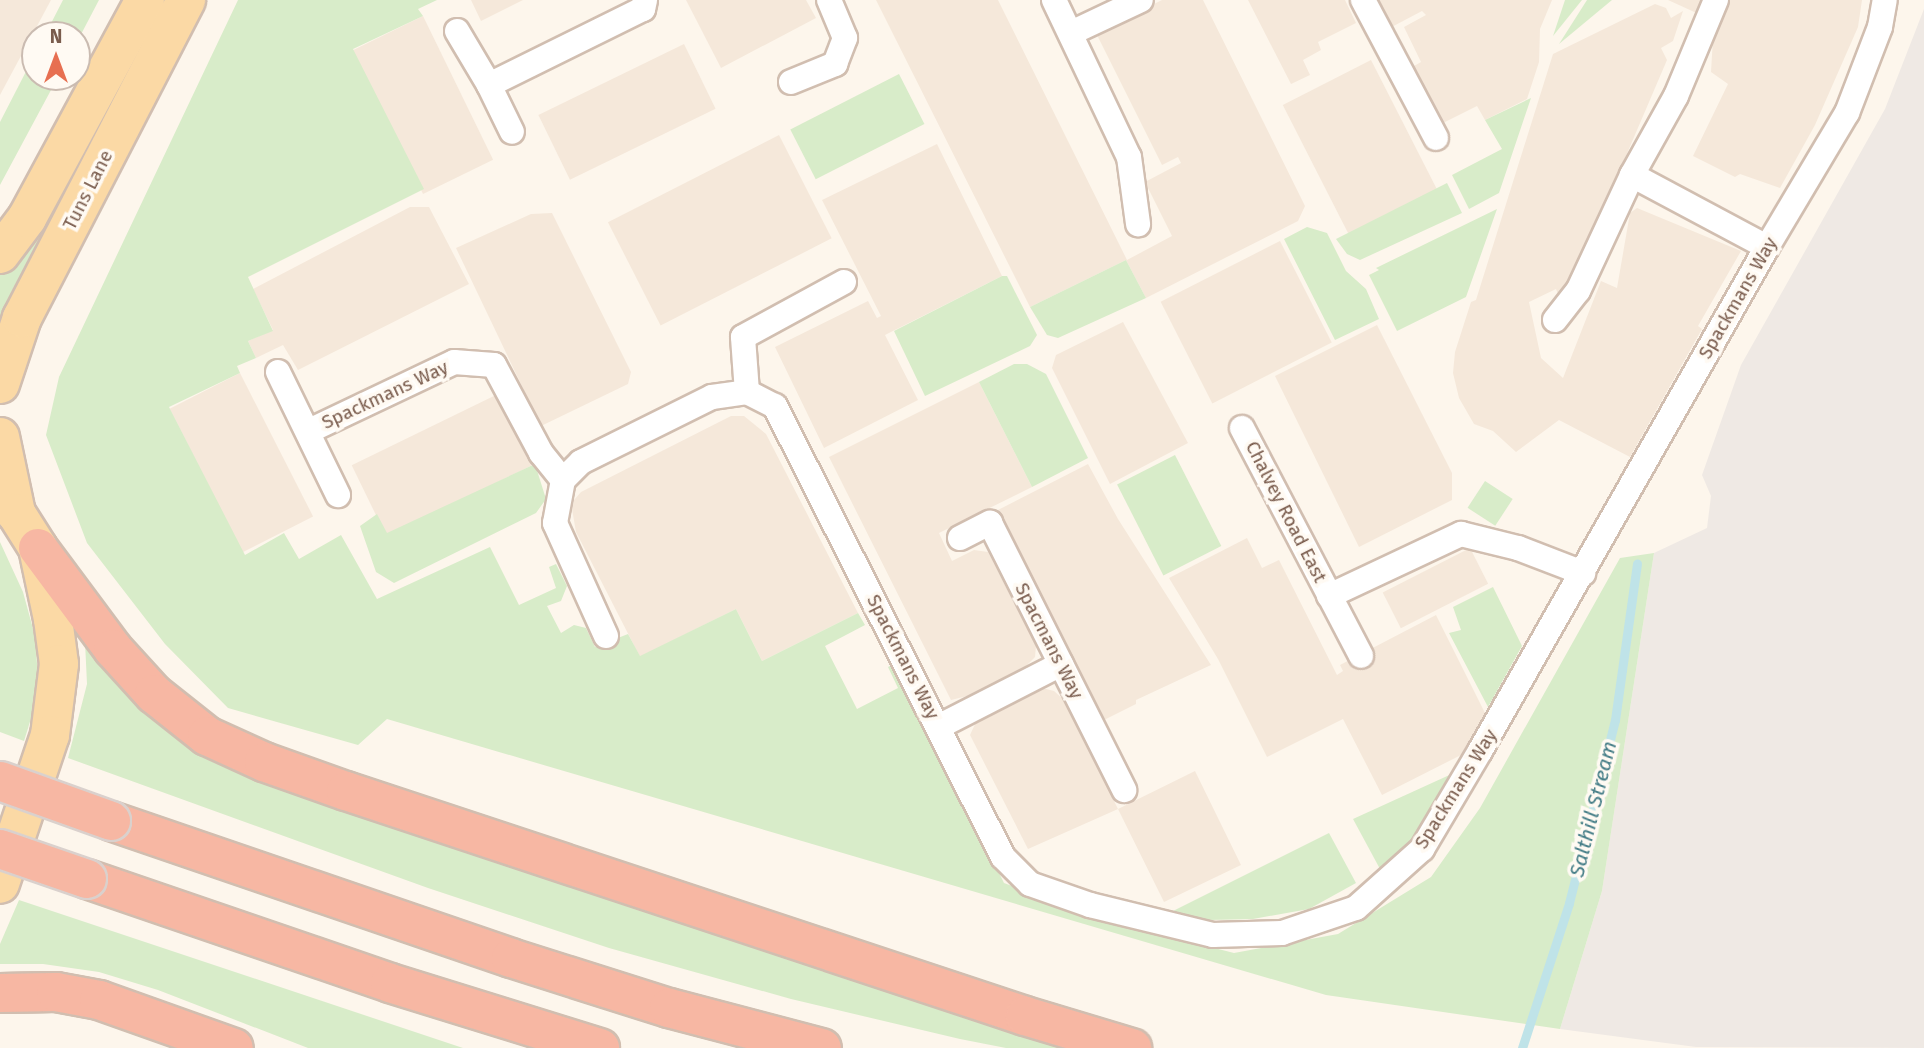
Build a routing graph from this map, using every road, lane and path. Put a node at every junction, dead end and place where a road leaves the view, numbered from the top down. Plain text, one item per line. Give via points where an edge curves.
1 (145, 0) edge
2 (186, 0) edge
3 (645, 0) edge
4 (829, 0) edge
5 (1054, 0) edge
6 (1141, 0) edge
7 (1363, 0) edge
8 (1716, 0) edge
9 (1885, 0) edge
10 (457, 31) dead end
11 (1071, 33) junction
12 (791, 82) dead end
13 (489, 85) junction
14 (512, 132) dead end
15 (1436, 138) dead end
16 (1632, 175) junction
17 (1138, 225) dead end
18 (1767, 247) junction
19 (0, 254) edge
20 (844, 282) dead end
21 (1555, 320) dead end
22 (278, 372) dead end
23 (0, 384) edge
24 (747, 392) junction
25 (1242, 428) dead end
26 (309, 431) junction
27 (0, 437) edge
28 (563, 480) junction
29 (338, 495) dead end
30 (8, 505) edge
31 (960, 538) dead end
32 (38, 548) junction
33 (1583, 573) junction
34 (1329, 596) junction
35 (606, 636) dead end
36 (1360, 656) dead end
37 (1061, 664) junction
38 (938, 727) junction
39 (0, 782) edge
40 (1124, 790) dead end
41 (0, 849) edge
42 (0, 884) edge
43 (0, 993) edge
44 (234, 1048) edge
45 (600, 1048) edge
46 (822, 1048) edge
47 (1132, 1048) edge

1 - 19 main road, Tuns Lane via 27,218
2 - 23 main road, Tuns Lane via 22,318
3 - 13 street via 643,9
4 - 12 street via 845,38 835,64
5 - 11 street
6 - 11 street
7 - 15 street
8 - 16 street via 1676,96
9 - 18 street, Spackmans Way via 1880,27 1847,114
10 - 13 street
11 - 17 street via 1129,157
13 - 14 street
16 - 18 street
16 - 21 street via 1578,291
18 - 33 street, Spackmans Way
20 - 24 street via 743,337
22 - 26 street, Spackmans Way
24 - 28 street via 712,397 581,462
24 - 38 street, Spackmans Way via 775,406
25 - 34 street, Chalvey Road East
26 - 28 street, Spackmans Way via 454,362 494,365 541,453
26 - 29 street, Spackmans Way
27 - 30 main road
28 - 35 street via 555,523
30 - 32 main road
31 - 37 street, Spacmans Way via 990,523
32 - 42 main road via 59,664 50,735
32 - 47 highway via 121,658 154,694 207,736 264,762 359,795
33 - 34 street, Chalvey Road East via 1518,548 1461,534
33 - 38 street, Spackmans Way via 1422,849 1356,908 1282,933 1213,935 1090,905 1030,884 1003,857
34 - 36 street, Chalvey Road East
37 - 38 street
37 - 40 street, Spacmans Way
39 - 46 highway, bridge via 511,958 669,1008
41 - 45 highway, bridge via 390,983
43 - 44 highway via 56,992 99,1000

